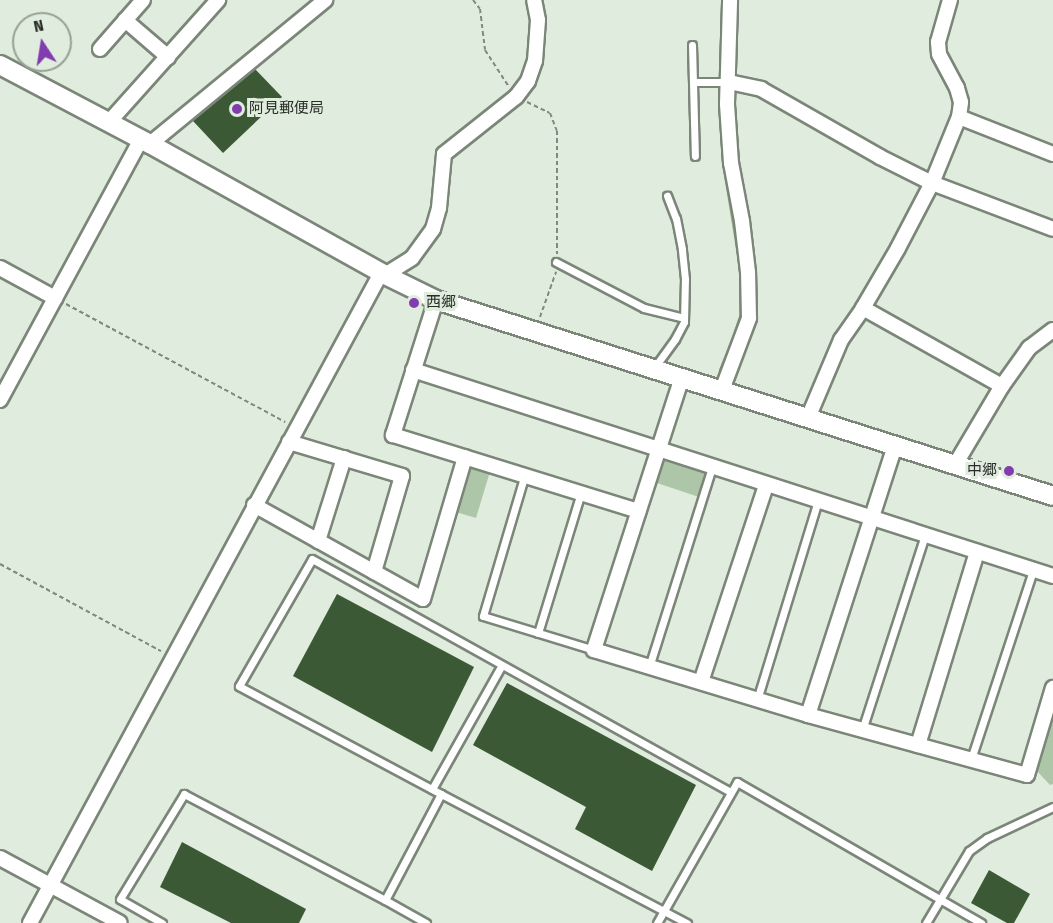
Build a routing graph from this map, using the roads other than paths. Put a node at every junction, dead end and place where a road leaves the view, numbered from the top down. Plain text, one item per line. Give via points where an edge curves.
1 (143, 0) edge
2 (218, 0) edge
3 (325, 0) edge
4 (534, 0) edge
5 (730, 0) edge
6 (951, 0) edge
7 (125, 20) junction
8 (692, 45) dead end
9 (100, 49) dead end
10 (168, 57) junction
11 (0, 64) edge
12 (693, 82) junction
13 (729, 82) junction
14 (959, 117) junction
15 (109, 122) junction
16 (146, 141) junction
17 (1053, 154) edge
18 (695, 156) dead end
19 (932, 183) junction
20 (667, 196) dead end
21 (1053, 229) edge
22 (556, 262) road end
23 (0, 268) edge
24 (383, 274) junction
25 (55, 298) junction
26 (436, 300) junction
27 (863, 308) junction
28 (684, 318) junction
29 (1053, 330) edge
30 (654, 368) junction
31 (413, 370) junction
32 (682, 377) junction
33 (1002, 386) junction
34 (722, 390) junction
35 (0, 400) edge
36 (808, 418) junction
37 (289, 442) junction
38 (895, 445) junction
39 (658, 449) junction
40 (465, 457) junction
41 (344, 458) junction
42 (955, 465) junction
43 (712, 467) junction
44 (525, 474) junction
45 (765, 486) junction
46 (581, 492) junction
47 (1053, 496) edge
48 (818, 501) junction
49 (254, 506) junction
50 (638, 511) junction
51 (871, 518) junction
52 (925, 535) junction
53 (318, 541) junction
54 (977, 552) junction
55 (1033, 570) junction
56 (374, 572) junction
57 (1053, 576) edge
58 (538, 633) junction
59 (594, 650) junction
60 (502, 665) junction
61 (649, 667) junction
62 (701, 682) junction
63 (1053, 688) edge
64 (757, 700) junction
65 (808, 715) junction
66 (862, 730) junction
67 (918, 745) junction
68 (971, 759) junction
69 (432, 789) junction
70 (731, 792) junction
71 (441, 794) junction
72 (1053, 807) edge
73 (0, 858) edge
74 (50, 885) junction
75 (940, 899) junction
76 (385, 900) junction
77 (664, 910) junction
78 (30, 923) edge
79 (120, 923) edge
80 (162, 923) edge
81 (426, 923) edge
82 (657, 923) edge
83 (687, 923) edge
84 (926, 923) edge
85 (981, 923) edge

1 - 7 street
2 - 10 street
3 - 16 street
4 - 24 street via 538,20 535,61 528,81 516,97 444,154 433,229 412,258
5 - 13 street
6 - 14 street via 938,42 939,54 961,102
7 - 9 street
7 - 10 street
8 - 12 lane
10 - 15 street
11 - 15 street
12 - 13 lane
12 - 18 lane
13 - 19 street via 762,88
13 - 34 street via 731,163 742,221 749,318
14 - 17 street
14 - 19 street
15 - 16 street
16 - 24 street
16 - 25 street
19 - 21 street
19 - 27 street
20 - 28 lane via 682,249 686,279
22 - 28 lane via 644,308
23 - 25 street
24 - 26 street
24 - 37 street
25 - 35 street
26 - 30 street
26 - 31 street
27 - 33 street
27 - 36 street via 841,340
28 - 30 lane via 675,339
29 - 33 street via 1029,348
30 - 32 street
31 - 39 street
31 - 40 street via 393,435
32 - 34 street
32 - 39 street
33 - 42 street
34 - 36 street
36 - 38 street
37 - 41 street
37 - 49 street
38 - 42 street
38 - 51 street
39 - 43 street
39 - 50 street
40 - 44 street
40 - 56 street via 423,599
41 - 53 street
41 - 56 street via 402,476
42 - 47 street
43 - 45 street
43 - 61 lane
44 - 46 street
44 - 58 lane via 483,616
45 - 48 street
45 - 62 street
46 - 50 street
46 - 58 lane
48 - 51 street
48 - 64 lane
49 - 53 street
49 - 74 street
50 - 59 street
51 - 52 street
51 - 65 street
52 - 54 street
52 - 66 lane
53 - 56 street
54 - 55 street
54 - 67 street
55 - 57 street
55 - 68 lane
58 - 59 lane
59 - 61 street
60 - 69 lane
60 - 69 lane via 312,559 239,686
60 - 70 lane
61 - 62 street
62 - 64 street
63 - 68 street via 1027,775
64 - 65 street
65 - 66 street
66 - 67 street
67 - 68 street
69 - 71 lane
70 - 75 lane via 737,782
70 - 77 lane
71 - 76 lane
71 - 77 lane
72 - 75 lane via 987,838 969,851
73 - 74 street
74 - 78 street
74 - 79 street
75 - 84 lane
75 - 85 lane
76 - 80 lane via 184,794 120,899
76 - 81 lane
77 - 82 lane
77 - 83 lane

